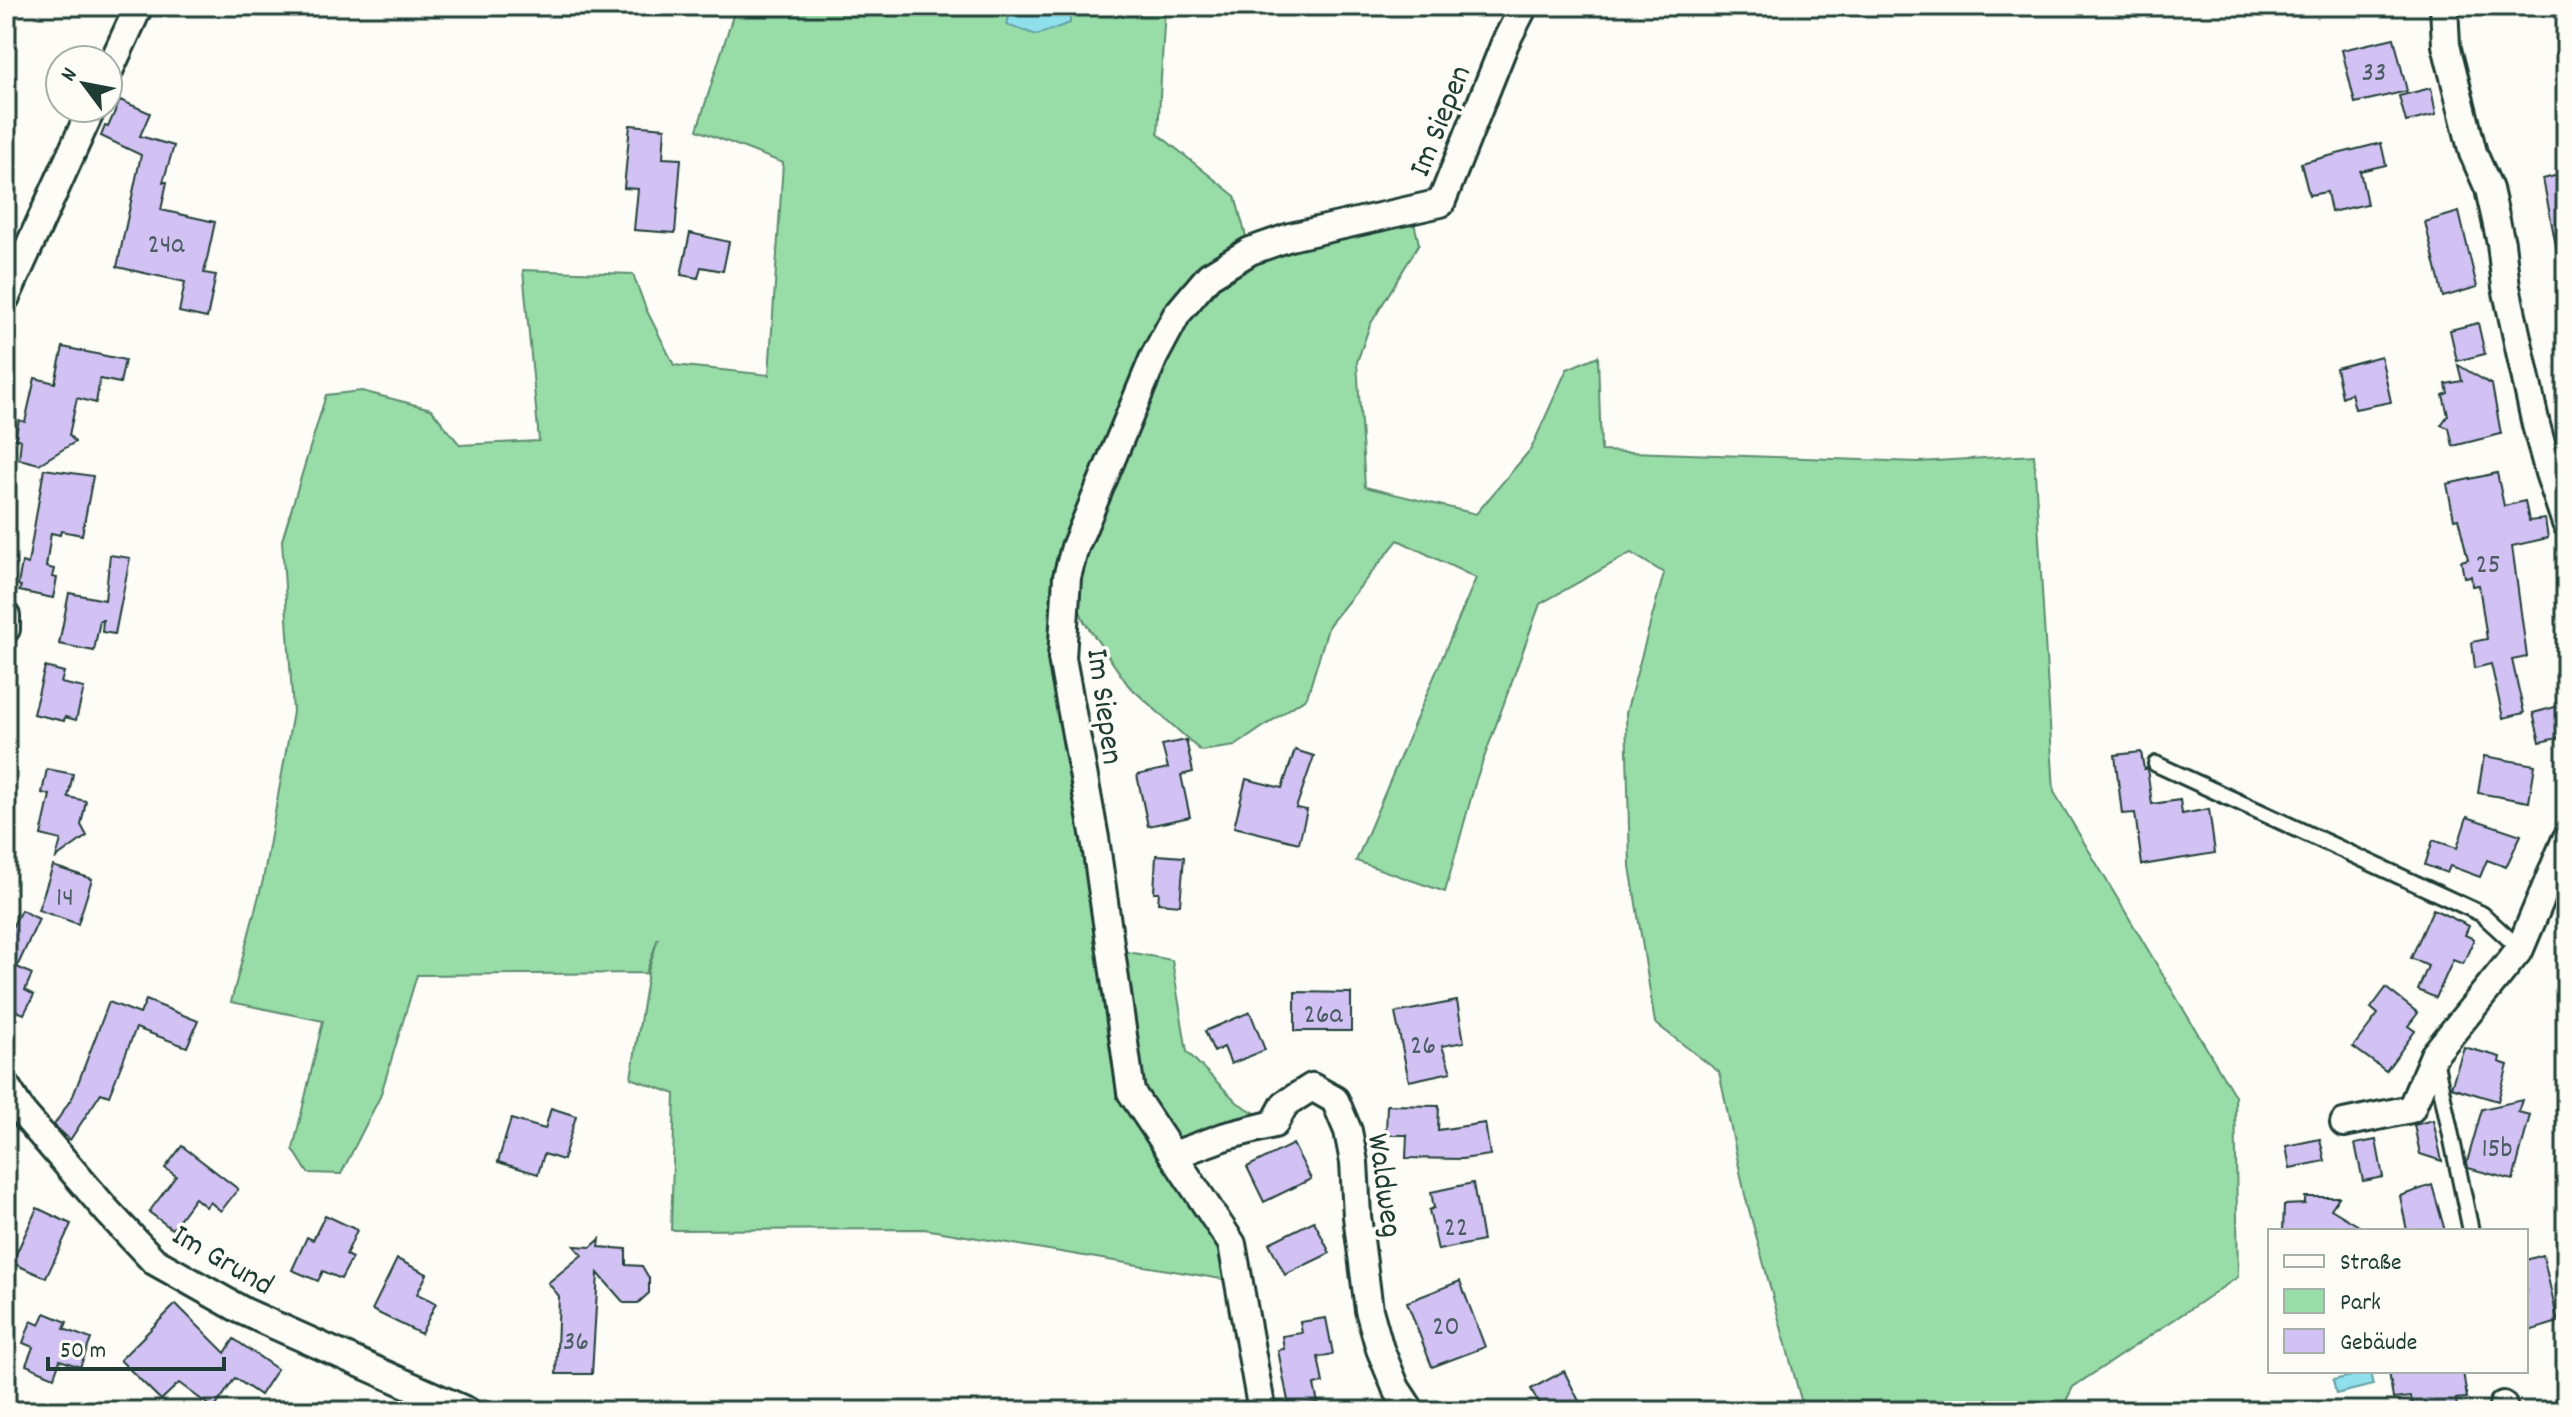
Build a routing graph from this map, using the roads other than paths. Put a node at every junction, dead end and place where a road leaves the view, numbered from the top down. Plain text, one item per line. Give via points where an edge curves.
1 (139, 6) edge
2 (1524, 6) edge
3 (2444, 6) edge
4 (121, 44) edge
5 (85, 124) edge
6 (6, 297) edge
7 (2566, 523) edge
8 (6, 616) edge
9 (6, 629) edge
10 (2156, 764) dead end
11 (2566, 839) edge
12 (2520, 949) junction
13 (2434, 1055) junction
14 (6, 1086) edge
15 (2344, 1123) dead end
16 (1174, 1155) junction
17 (2471, 1229) edge
18 (467, 1411) edge
19 (1262, 1411) edge
20 (1411, 1411) edge

1 - 4 street
2 - 16 street, Im Siepen via 1441,203 1250,251 1209,276 1177,314 1075,547 1067,577 1062,658 1095,838 1131,1092
3 - 7 street via 2446,45 2473,153 2489,189 2536,425
5 - 6 street
8 - 9 street
10 - 12 lane via 2482,914
11 - 12 street
12 - 13 street
13 - 15 street via 2411,1109
13 - 17 lane
14 - 18 street, Im Grund via 22,1112 154,1261 243,1311
16 - 19 street, Im Siepen via 1232,1244
16 - 20 street, Waldweg via 1274,1124 1285,1104 1312,1087 1335,1100 1354,1162 1369,1310 1396,1388

